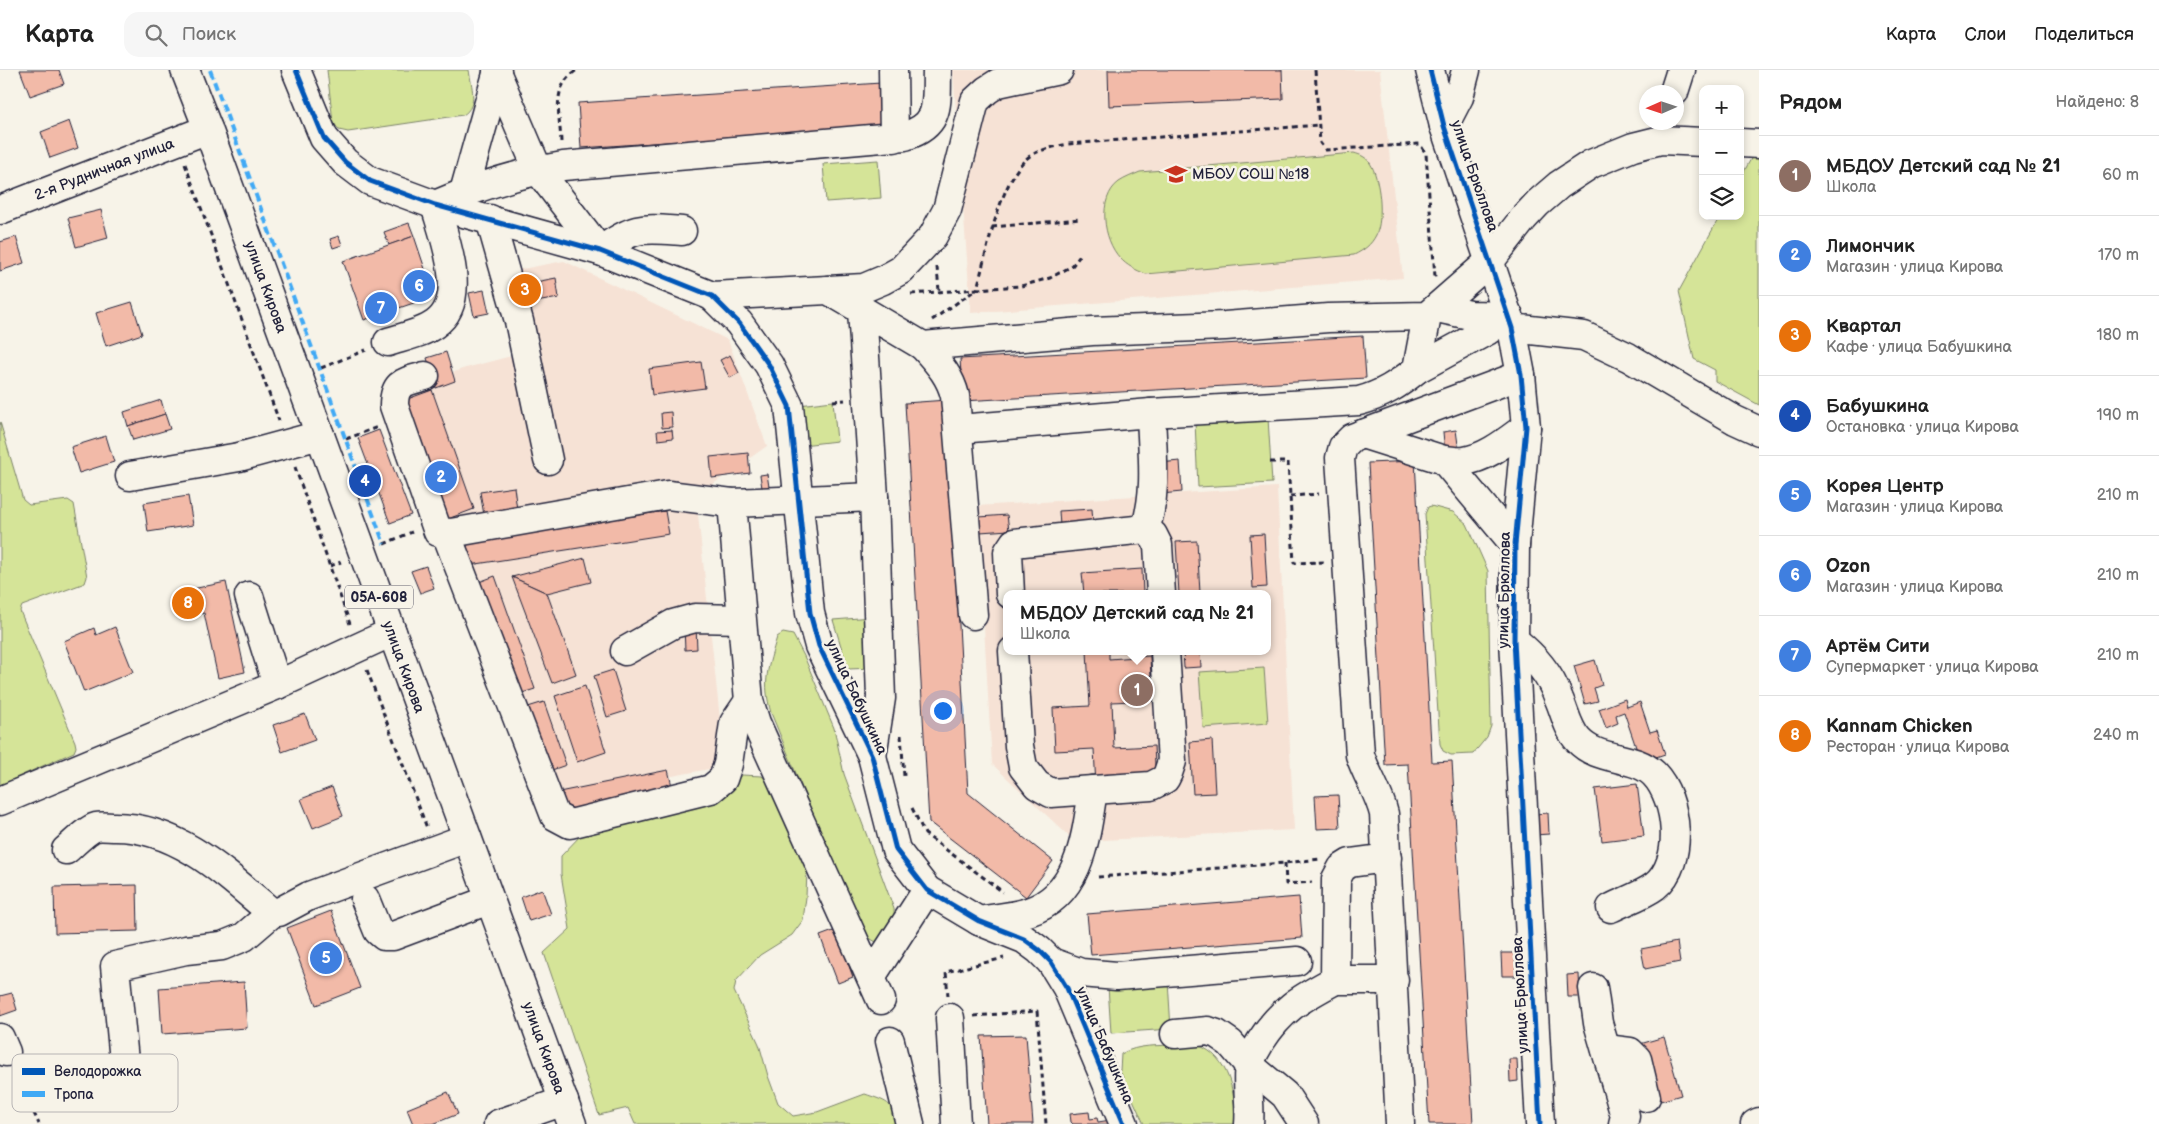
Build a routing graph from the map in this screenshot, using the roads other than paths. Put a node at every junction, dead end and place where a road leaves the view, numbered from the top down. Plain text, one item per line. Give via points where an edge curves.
1 (184, 70) edge
2 (296, 70) edge
3 (892, 70) edge
4 (937, 70) edge
5 (1059, 70) edge
6 (1430, 70) edge
7 (1466, 70) edge
8 (1681, 70) edge
9 (497, 72) edge
10 (994, 77) edge
11 (1676, 85) edge
12 (1444, 126) junction
13 (208, 128) junction
14 (1663, 131) edge
15 (894, 138) junction
16 (1699, 141) edge
17 (1744, 143) edge
18 (1759, 144) edge
19 (550, 168) junction
20 (464, 192) junction
21 (435, 205) junction
22 (0, 210) edge
23 (490, 219) junction
24 (682, 231) dead end
25 (600, 251) junction
26 (1490, 262) junction
27 (828, 290) junction
28 (712, 296) junction
29 (862, 310) junction
30 (1432, 312) junction
31 (1510, 322) junction
32 (916, 341) junction
33 (388, 342) road end
34 (1417, 369) junction
35 (1521, 375) junction
36 (425, 376) dead end
37 (1151, 413) junction
38 (1526, 427) junction
39 (959, 429) junction
40 (1759, 431) edge
41 (1362, 434) junction
42 (333, 437) junction
43 (548, 460) dead end
44 (1444, 460) junction
45 (130, 476) dead end
46 (874, 496) junction
47 (798, 501) junction
48 (732, 503) junction
49 (1144, 529) junction
50 (446, 533) junction
51 (1515, 545) junction
52 (1010, 590) edge
53 (1161, 590) edge
54 (249, 596) dead end
55 (973, 615) dead end
56 (741, 619) junction
57 (392, 632) junction
58 (1514, 640) junction
59 (625, 651) dead end
60 (1013, 655) edge
61 (1165, 655) edge
62 (277, 685) junction
63 (749, 701) junction
64 (872, 756) junction
65 (1093, 790) junction
66 (0, 802) edge
67 (467, 838) junction
68 (66, 850) dead end
69 (1388, 858) junction
70 (927, 890) junction
71 (365, 899) dead end
72 (489, 900) junction
73 (1611, 908) dead end
74 (272, 913) junction
75 (979, 921) junction
76 (1045, 956) junction
77 (1297, 961) dead end
78 (1335, 980) junction
79 (1394, 980) junction
80 (1593, 988) dead end
81 (950, 1018) road end
82 (1175, 1034) dead end
83 (890, 1041) dead end
84 (1606, 1050) junction
85 (123, 1054) edge
86 (1249, 1065) junction
87 (1646, 1097) dead end
88 (568, 1112) edge
89 (1759, 1122) edge
90 (498, 1124) edge
91 (910, 1124) edge
92 (956, 1124) edge
93 (1124, 1124) edge
94 (1249, 1124) edge
95 (1304, 1124) edge
96 (1400, 1124) edge
97 (1540, 1124) edge
98 (1623, 1124) edge
99 (1755, 1124) edge

1 - 13 street, улица Кирова / 05А-608
2 - 21 street via 324,138 345,162 370,181
3 - 15 street
4 - 15 street via 936,109 927,126 916,133
5 - 10 street
6 - 12 street, улица Брюллова
7 - 12 street via 1459,97
8 - 11 street
9 - 19 street
9 - 20 street
10 - 27 street via 987,90 975,101 947,210 934,236 901,270 883,280 864,288
12 - 26 street, улица Брюллова
13 - 22 street, 2-я Рудничная улица
13 - 42 street, улица Кирова / 05А-608
14 - 16 street
14 - 26 street via 1591,164 1559,185 1523,218
15 - 19 street
17 - 18 street
19 - 20 street
19 - 25 street
20 - 21 street
21 - 23 street
21 - 33 street via 454,271 446,315 434,326
23 - 25 street
23 - 43 street via 519,321
24 - 25 street via 646,228 625,234
25 - 28 street
26 - 30 street
26 - 31 street, улица Брюллова
27 - 28 street
27 - 29 street
28 - 47 street, улица Бабушкина via 739,322 769,365 788,406
29 - 32 street
29 - 46 street
30 - 31 street
30 - 32 street
30 - 34 street
31 - 34 street
31 - 35 street, улица Брюллова
31 - 40 street via 1584,336 1628,356
32 - 39 street via 952,383
34 - 37 street via 1388,390 1359,401
35 - 38 street, улица Брюллова
35 - 41 street
36 - 50 street via 399,385 394,393 394,406 438,532
37 - 39 street
37 - 49 street via 1153,496
38 - 44 street via 1480,456 1464,461
38 - 51 street, улица Брюллова
39 - 55 street
41 - 44 street
41 - 69 street via 1343,447 1340,458 1342,492 1360,756 1381,802
42 - 45 street
42 - 57 street, улица Кирова / 05А-608
44 - 51 street
46 - 47 street
46 - 64 street via 881,698
47 - 48 street
47 - 64 street, улица Бабушкина via 810,613 819,646
48 - 50 street via 668,495
48 - 56 street
49 - 52 street via 1014,543 1008,552
49 - 53 street via 1153,535 1158,545
50 - 63 street via 555,816 570,824 711,789 723,779 734,722
51 - 58 street, улица Брюллова
54 - 62 street
56 - 59 street via 695,618 673,624
56 - 63 street
57 - 62 street
57 - 67 street, улица Кирова / 05А-608
58 - 73 street via 1538,660 1549,676 1568,724 1579,741 1592,750 1635,763 1654,774 1670,799 1675,843 1669,867 1656,885
58 - 97 street, улица Брюллова
60 - 65 street via 1023,767 1037,785 1051,792
61 - 65 street via 1172,761 1168,773 1151,786
62 - 66 street
63 - 70 street via 756,724 876,988
64 - 70 street, улица Бабушкина via 896,850
65 - 75 street via 1081,856 1070,878 1048,901 1029,912
67 - 72 street, улица Кирова / 05А-608
67 - 74 street via 309,896
68 - 74 street via 94,827 130,827 158,835 199,855
69 - 78 street via 1350,863 1342,868 1336,879
69 - 79 street
70 - 75 street, улица Бабушкина
71 - 72 street via 378,931 384,936 394,936
72 - 88 street, улица Кирова / 05А-608
74 - 85 street via 244,937 222,946 186,950 115,966
75 - 76 street, улица Бабушкина via 1024,939
76 - 77 street via 1081,973 1117,976
76 - 93 street, улица Бабушкина via 1067,988
78 - 79 street
78 - 86 street via 1288,1008 1269,1029
79 - 96 street
80 - 84 street
81 - 92 street
82 - 86 street via 1208,1031 1217,1034 1230,1043
83 - 91 street
84 - 87 street via 1630,1052 1637,1058
84 - 98 street via 1625,1116
86 - 94 street
86 - 95 street via 1285,1095
88 - 90 street
89 - 99 street

